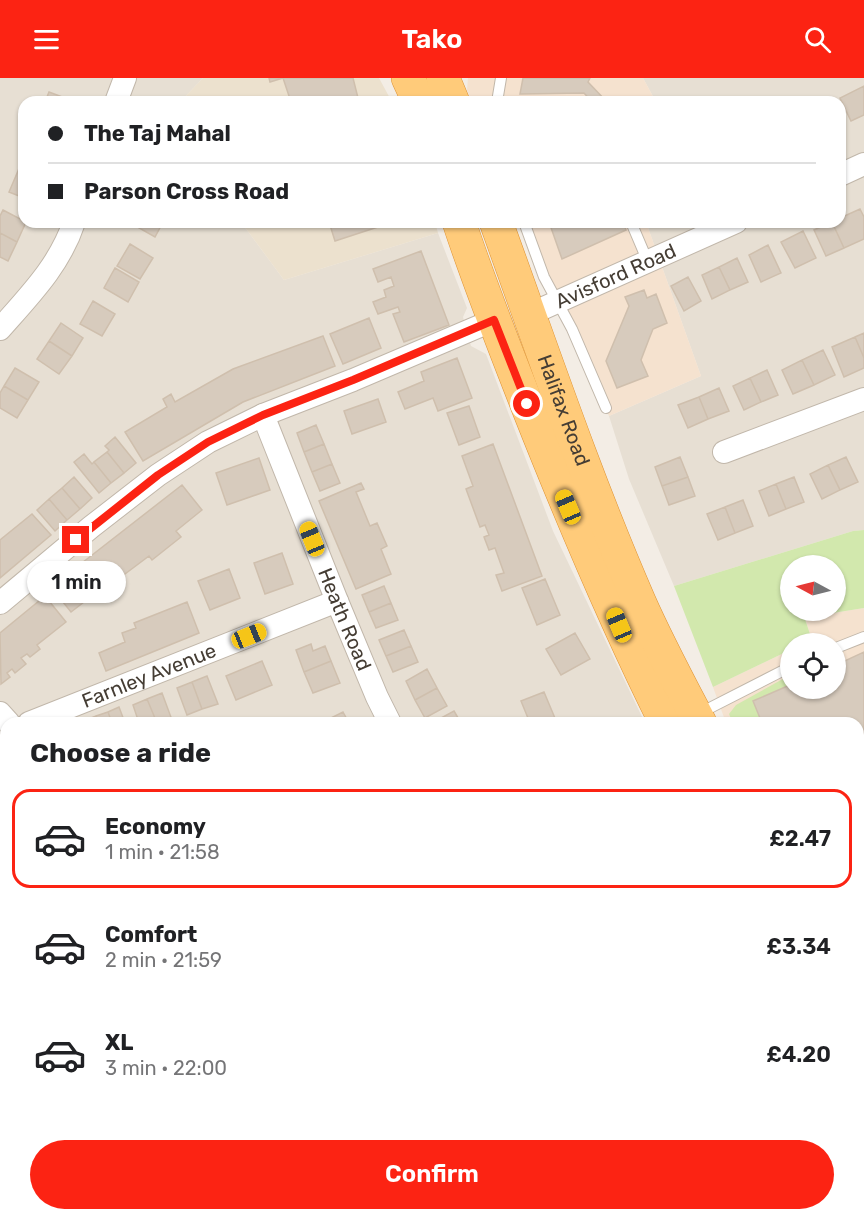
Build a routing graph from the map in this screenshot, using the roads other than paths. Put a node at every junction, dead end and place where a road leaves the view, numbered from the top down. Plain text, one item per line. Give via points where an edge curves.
1 (125, 78) edge
2 (408, 78) edge
3 (443, 78) edge
4 (501, 78) edge
5 (118, 96) edge
6 (416, 96) edge
7 (450, 96) edge
8 (498, 96) edge
9 (864, 164) edge
10 (846, 172) edge
11 (71, 228) edge
12 (461, 228) edge
13 (498, 228) edge
14 (526, 228) edge
15 (634, 228) edge
16 (723, 228) edge
17 (648, 262) junction
18 (559, 302) junction
19 (528, 315) junction
20 (494, 320) junction
21 (0, 329) edge
22 (864, 399) edge
23 (606, 408) dead end
24 (263, 415) junction
25 (724, 453) dead end
26 (337, 601) junction
27 (0, 603) edge
28 (864, 637) edge
29 (846, 644) edge
30 (780, 672) edge
31 (44, 717) edge
32 (387, 717) edge
33 (685, 717) edge
34 (686, 717) edge
35 (693, 717) edge

1 - 5 street
2 - 6 highway
3 - 7 highway
4 - 8 lane
9 - 10 street
11 - 21 street via 57,261
12 - 20 highway, Halifax Road
13 - 19 highway, Halifax Road
14 - 18 lane, Halifax Road via 544,277
15 - 17 lane
16 - 17 street, Avisford Road
17 - 18 street, Avisford Road
18 - 19 street, Avisford Road
18 - 23 lane, Halifax Road
19 - 34 highway, Halifax Road
20 - 24 street
20 - 33 highway, Halifax Road via 627,646
22 - 25 street
24 - 26 street, Heath Road
24 - 27 street via 208,442 158,475
26 - 31 street, Farnley Avenue
26 - 32 street, Heath Road
28 - 29 lane
30 - 35 lane

